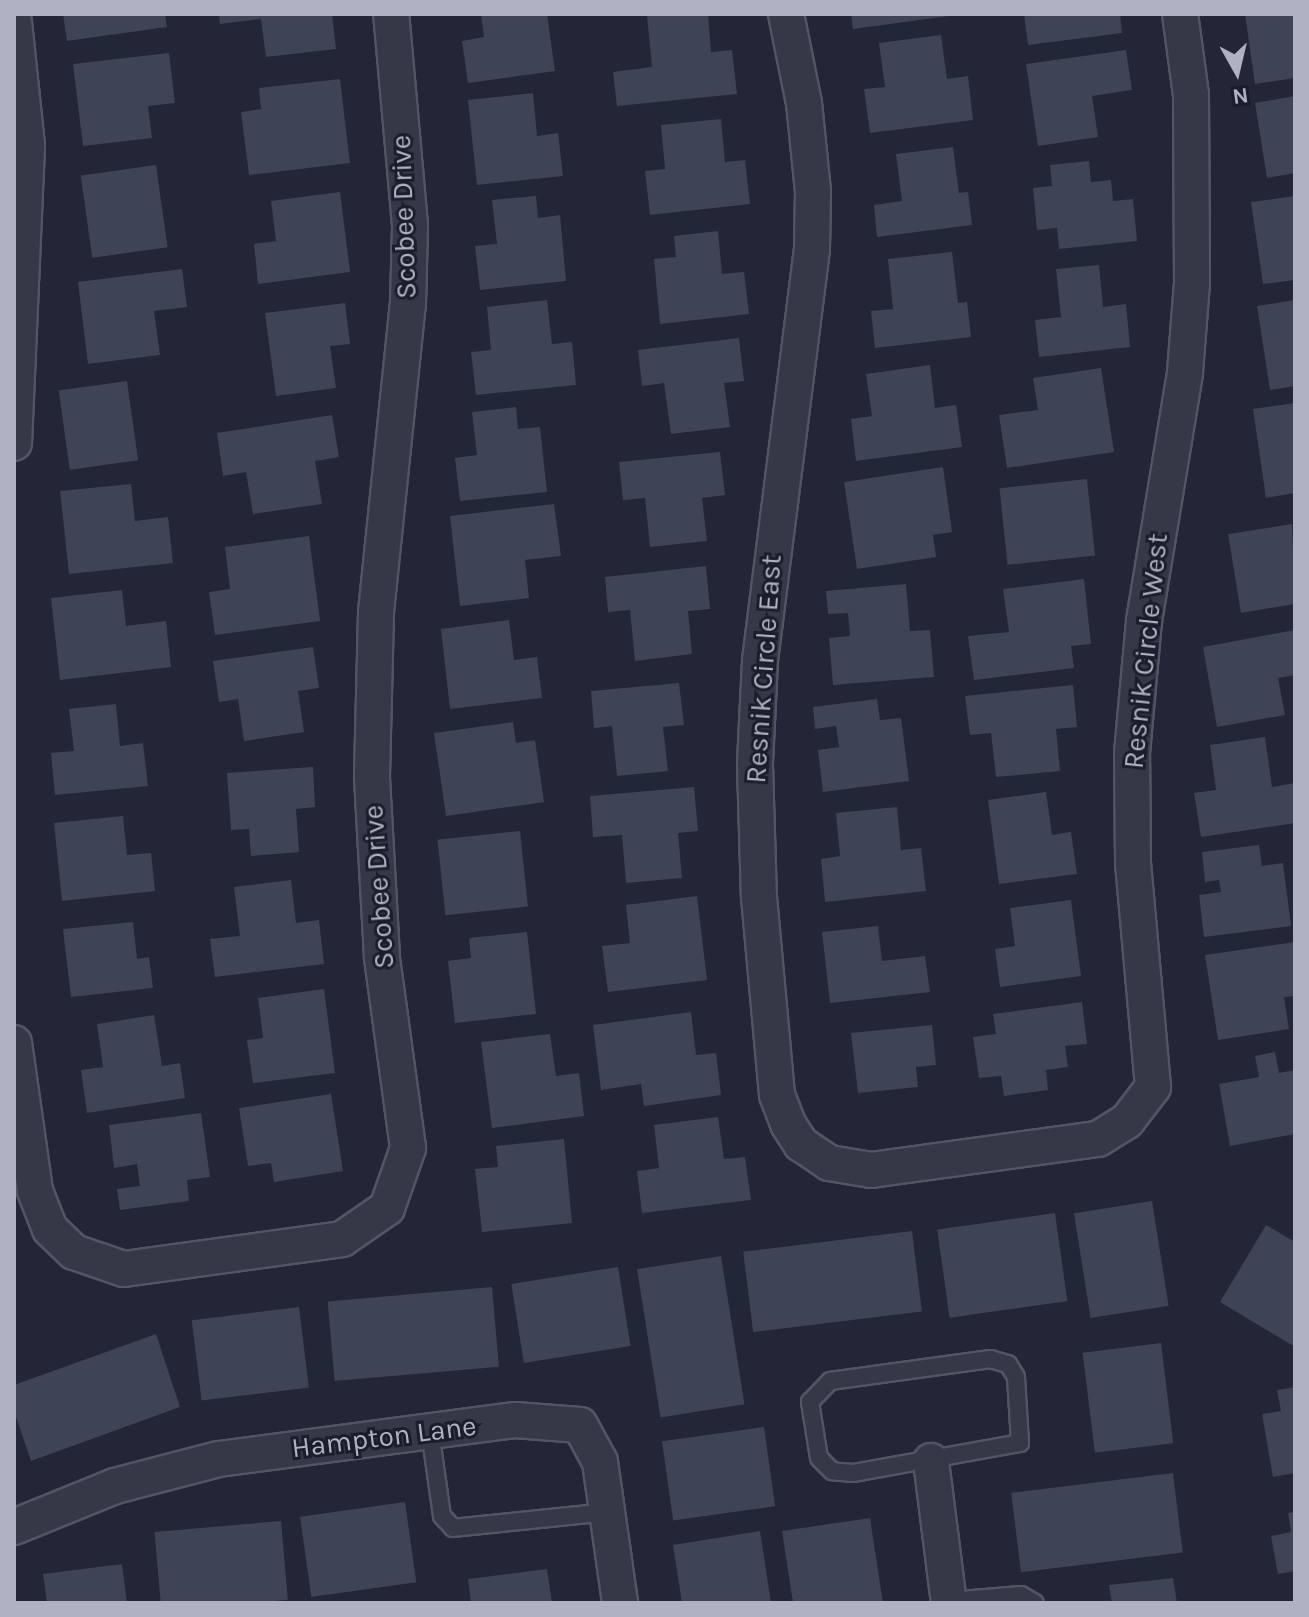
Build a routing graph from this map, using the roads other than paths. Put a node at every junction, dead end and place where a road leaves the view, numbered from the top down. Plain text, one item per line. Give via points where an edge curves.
1 (391, 14) edge
2 (786, 14) edge
3 (1180, 14) edge
4 (14, 22) edge
5 (20, 174) edge
6 (16, 393) edge
7 (14, 443) edge
8 (14, 1043) edge
9 (972, 1159) joint
10 (430, 1431) junction
11 (931, 1461) junction
12 (607, 1512) junction
13 (14, 1527) edge
14 (949, 1602) edge
15 (620, 1603) edge
16 (1035, 1603) edge

1 - 8 street, Scobee Drive via 410,225 408,304 376,612 372,776 382,957 408,1148 387,1208 342,1239 124,1269 74,1252 50,1229 35,1191
2 - 9 street, Resnik Circle East via 804,103 813,191 804,328 771,548 755,750 759,897 777,1095 801,1144 829,1163 871,1170
3 - 9 street, Resnik Circle West via 1191,95 1192,283 1185,372 1144,621 1132,753 1133,862 1153,1087 1127,1121 1098,1139
4 - 5 street
5 - 6 street
6 - 7 street
10 - 12 street, Hampton Lane via 515,1420 580,1425 600,1462
10 - 12 lane via 442,1516 453,1528
10 - 13 street, Hampton Lane via 219,1459 115,1486
11 - 11 lane via 853,1473 832,1471 819,1458 810,1402 830,1381 990,1359 1008,1364 1016,1377 1020,1443
11 - 14 street
12 - 15 street, Hampton Lane
14 - 16 lane via 1021,1595

